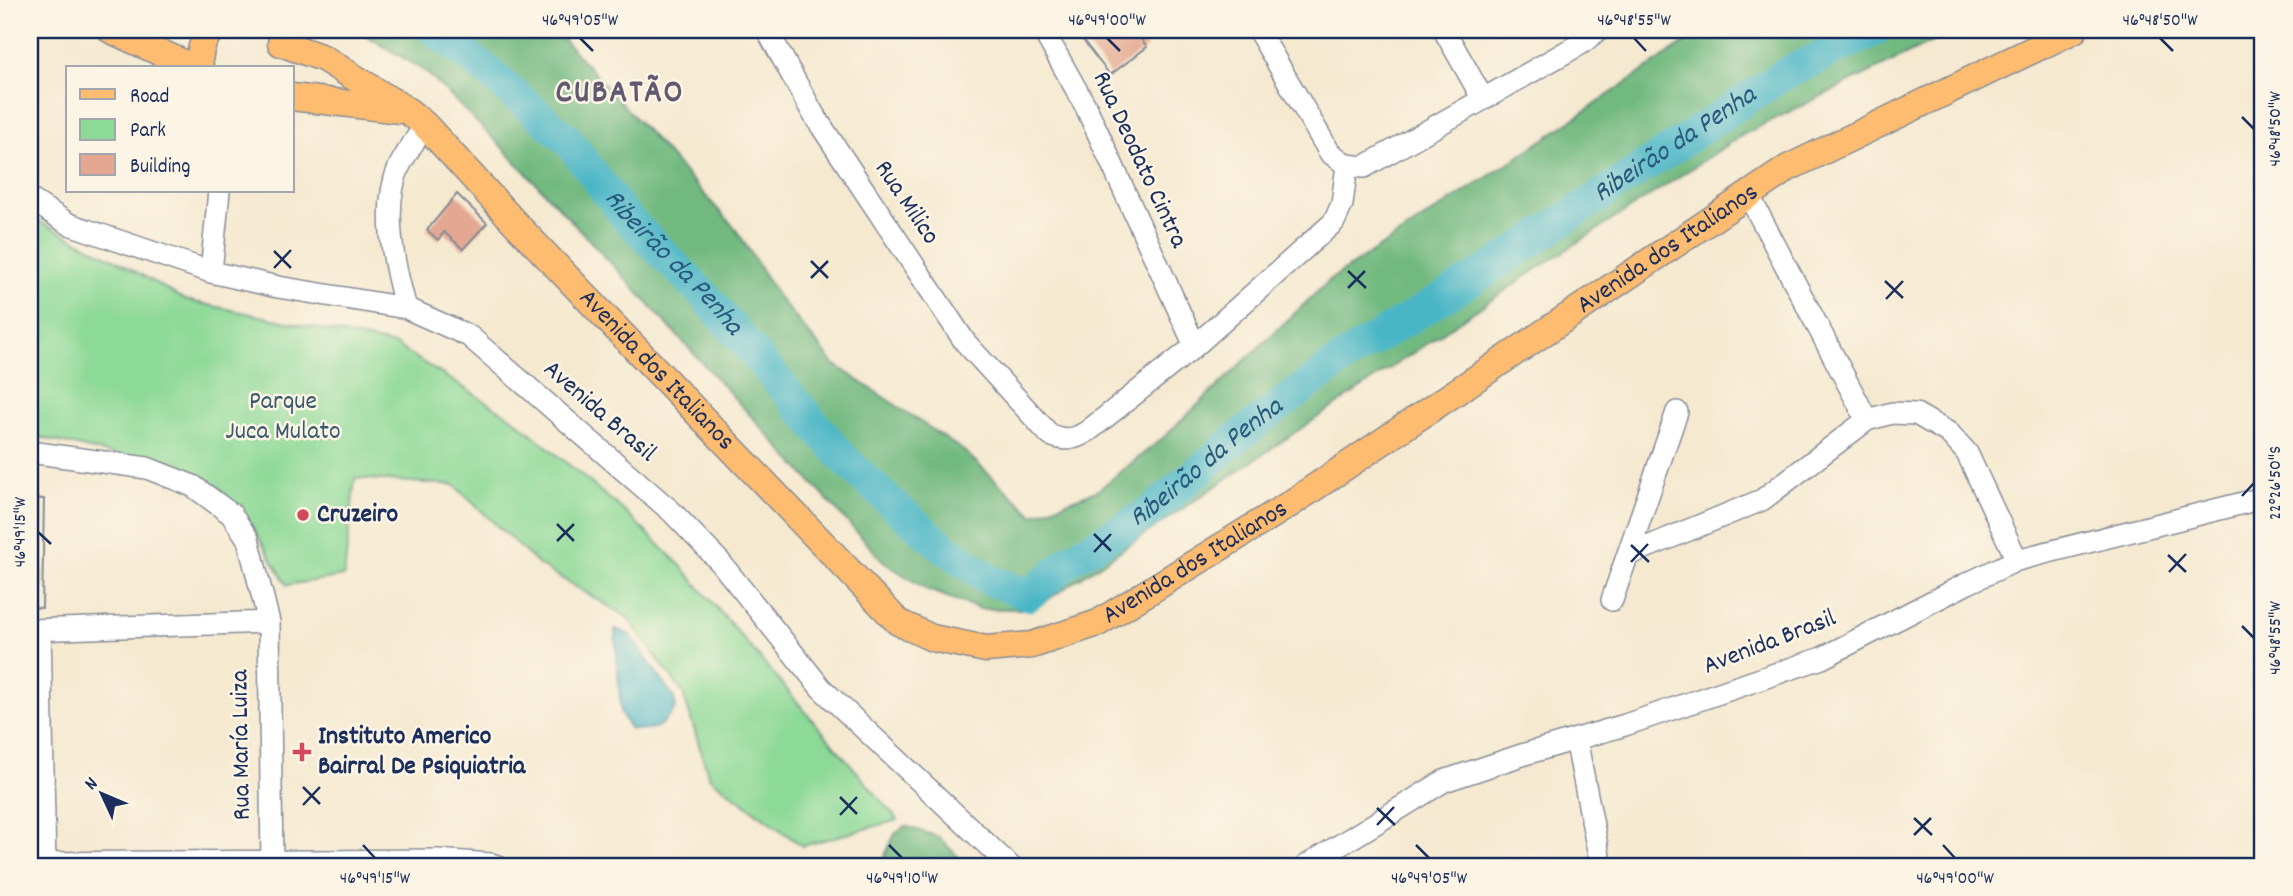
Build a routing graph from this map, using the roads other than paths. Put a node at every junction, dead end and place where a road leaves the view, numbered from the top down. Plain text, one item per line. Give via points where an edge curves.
1 (111, 30) edge
2 (211, 30) edge
3 (767, 30) edge
4 (1043, 30) edge
5 (1258, 30) edge
6 (1444, 30) edge
7 (1598, 30) edge
8 (2074, 30) edge
9 (277, 41) edge
10 (190, 66) edge
11 (200, 66) edge
12 (294, 97) edge
13 (1483, 99) junction
14 (416, 118) junction
15 (1339, 159) junction
16 (219, 192) edge
17 (1748, 194) junction
18 (30, 199) edge
19 (211, 272) junction
20 (406, 308) junction
21 (1195, 346) junction
22 (1677, 412) dead end
23 (1867, 420) junction
24 (30, 452) edge
25 (2263, 498) edge
26 (1628, 555) junction
27 (2017, 560) junction
28 (1612, 600) dead end
29 (269, 622) junction
30 (35, 630) edge
31 (1576, 739) junction
32 (40, 864) edge
33 (272, 864) edge
34 (494, 865) edge
35 (1010, 866) edge
36 (1306, 866) edge
37 (1601, 866) edge

1 - 10 main road
2 - 11 main road via 202,43
3 - 21 street, Rua Milico via 814,115 965,342 1050,435 1075,439
4 - 21 street, Rua Deodato Cintra via 1086,107
5 - 15 street
6 - 13 street
7 - 13 street
8 - 17 main road, Avenida dos Italianos via 1788,168
9 - 14 main road, Avenida dos Italianos via 323,58
12 - 14 main road
13 - 15 street via 1364,167
14 - 17 main road, Avenida dos Italianos via 898,622 932,638 986,649 1032,645 1098,623 1290,504
14 - 20 street via 391,200 394,266
15 - 21 street, Rua Milico via 1342,204 1334,222
16 - 19 street
17 - 23 street
18 - 19 street, Avenida Brasil via 69,225
19 - 20 street, Avenida Brasil
20 - 35 street, Avenida Brasil via 469,336 672,512 720,562 821,688
22 - 26 street
23 - 26 street via 1762,500
23 - 27 street via 1892,412 1916,414 1949,433 1967,453
24 - 29 street, Rua María Luiza via 146,468 193,486 231,514 248,540
25 - 27 street, Avenida Brasil
26 - 28 street
27 - 31 street, Avenida Brasil via 1822,658
29 - 30 street
29 - 33 street, Rua María Luiza
30 - 32 street
31 - 36 street, Avenida Brasil via 1444,781
31 - 37 street
32 - 33 street
33 - 34 street via 437,859

